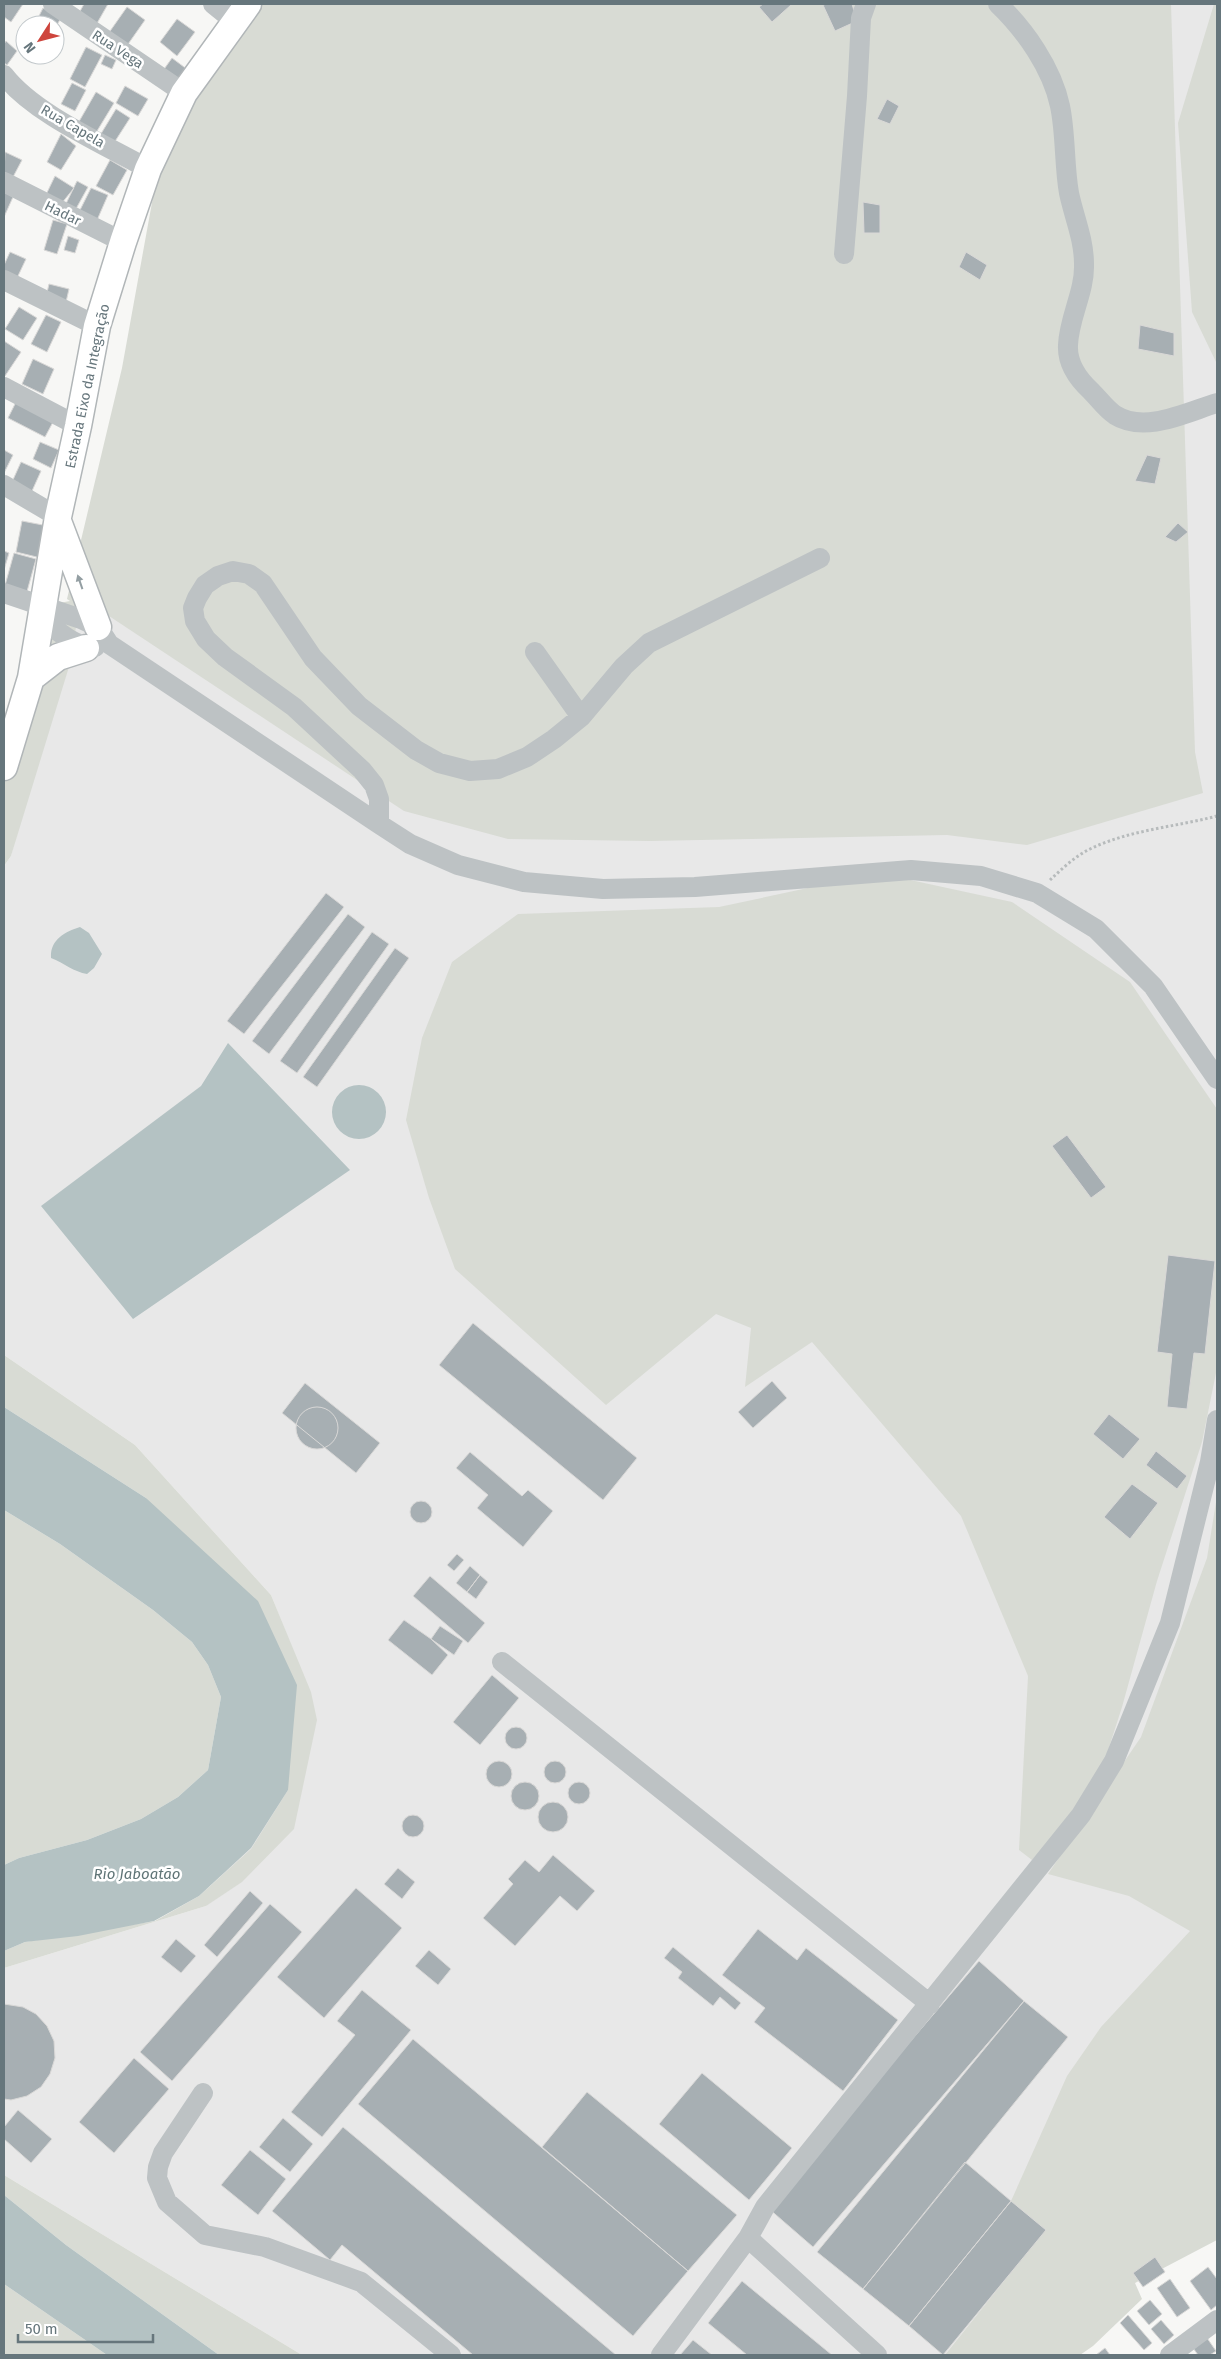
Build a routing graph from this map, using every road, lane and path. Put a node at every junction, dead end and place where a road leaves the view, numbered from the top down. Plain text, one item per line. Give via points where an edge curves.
1 (52, 4) edge
2 (213, 4) edge
3 (866, 4) edge
4 (998, 4) edge
5 (241, 12) edge
6 (4, 75) edge
7 (184, 92) junction
8 (148, 169) junction
9 (4, 182) edge
10 (123, 242) junction
11 (844, 254) dead end
12 (4, 280) edge
13 (97, 326) junction
14 (4, 387) edge
15 (1217, 403) edge
16 (78, 426) junction
17 (4, 485) edge
18 (58, 519) junction
19 (820, 558) dead end
20 (4, 593) edge
21 (42, 612) junction
22 (98, 640) junction
23 (535, 652) dead end
24 (30, 678) junction
25 (581, 717) junction
26 (8, 745) edge
27 (4, 767) edge
28 (1217, 816) edge
29 (379, 824) junction
30 (1037, 893) junction
31 (1217, 1079) edge
32 (1217, 1420) edge
33 (502, 1662) dead end
34 (930, 2004) junction
35 (203, 2093) dead end
36 (748, 2238) junction
37 (1217, 2320) edge
38 (451, 2355) edge
39 (661, 2355) edge
40 (877, 2355) edge
41 (1170, 2355) edge

1 - 7 street, Rua Vega
2 - 5 street
3 - 11 street via 861,18
4 - 15 street via 1035,50 1060,105 1069,194 1084,262 1084,280 1068,343 1073,370 1115,414 1131,422 1157,421
5 - 7 main road, Estrada Eixo da Integração
6 - 8 street, Rua Capela via 23,95 44,110
7 - 8 main road, Estrada Eixo da Integração
8 - 10 main road, Estrada Eixo da Integração
9 - 10 street, Hadar
10 - 13 main road, Estrada Eixo da Integração
12 - 13 street
13 - 16 main road, Estrada Eixo da Integração
14 - 16 street
16 - 18 main road, Estrada Eixo da Integração
17 - 18 street
18 - 21 main road, Estrada Eixo da Integração
22 -> 18 main road
19 - 25 street via 648,643
20 - 21 street
21 - 22 street via 66,612
21 - 24 main road, Estrada Eixo da Integração
22 - 24 main road via 58,657
22 - 29 street
23 - 25 street
24 - 26 main road, Estrada Eixo da Integração
25 - 29 street via 527,757 498,769 470,771 439,763 416,750 359,706 331,679 299,639 263,584 250,574 233,571 218,576 205,585 193,608 195,621 206,639 225,657 294,707 362,770 374,785 379,799
26 - 27 main road, Estrada Eixo da Integração
28 - 30 path via 1126,836 1089,850 1067,864
29 - 30 street via 410,844 458,866 524,882 603,889 695,886 911,870 981,876
30 - 31 street via 1096,929 1153,986
32 - 34 street via 1210,1462 1170,1623 1114,1760 1081,1815
33 - 34 street
34 - 36 street via 765,2207
35 - 38 street via 158,2166 157,2178 167,2202 205,2235 266,2247 361,2282
36 - 39 street
36 - 40 street
37 - 41 street

